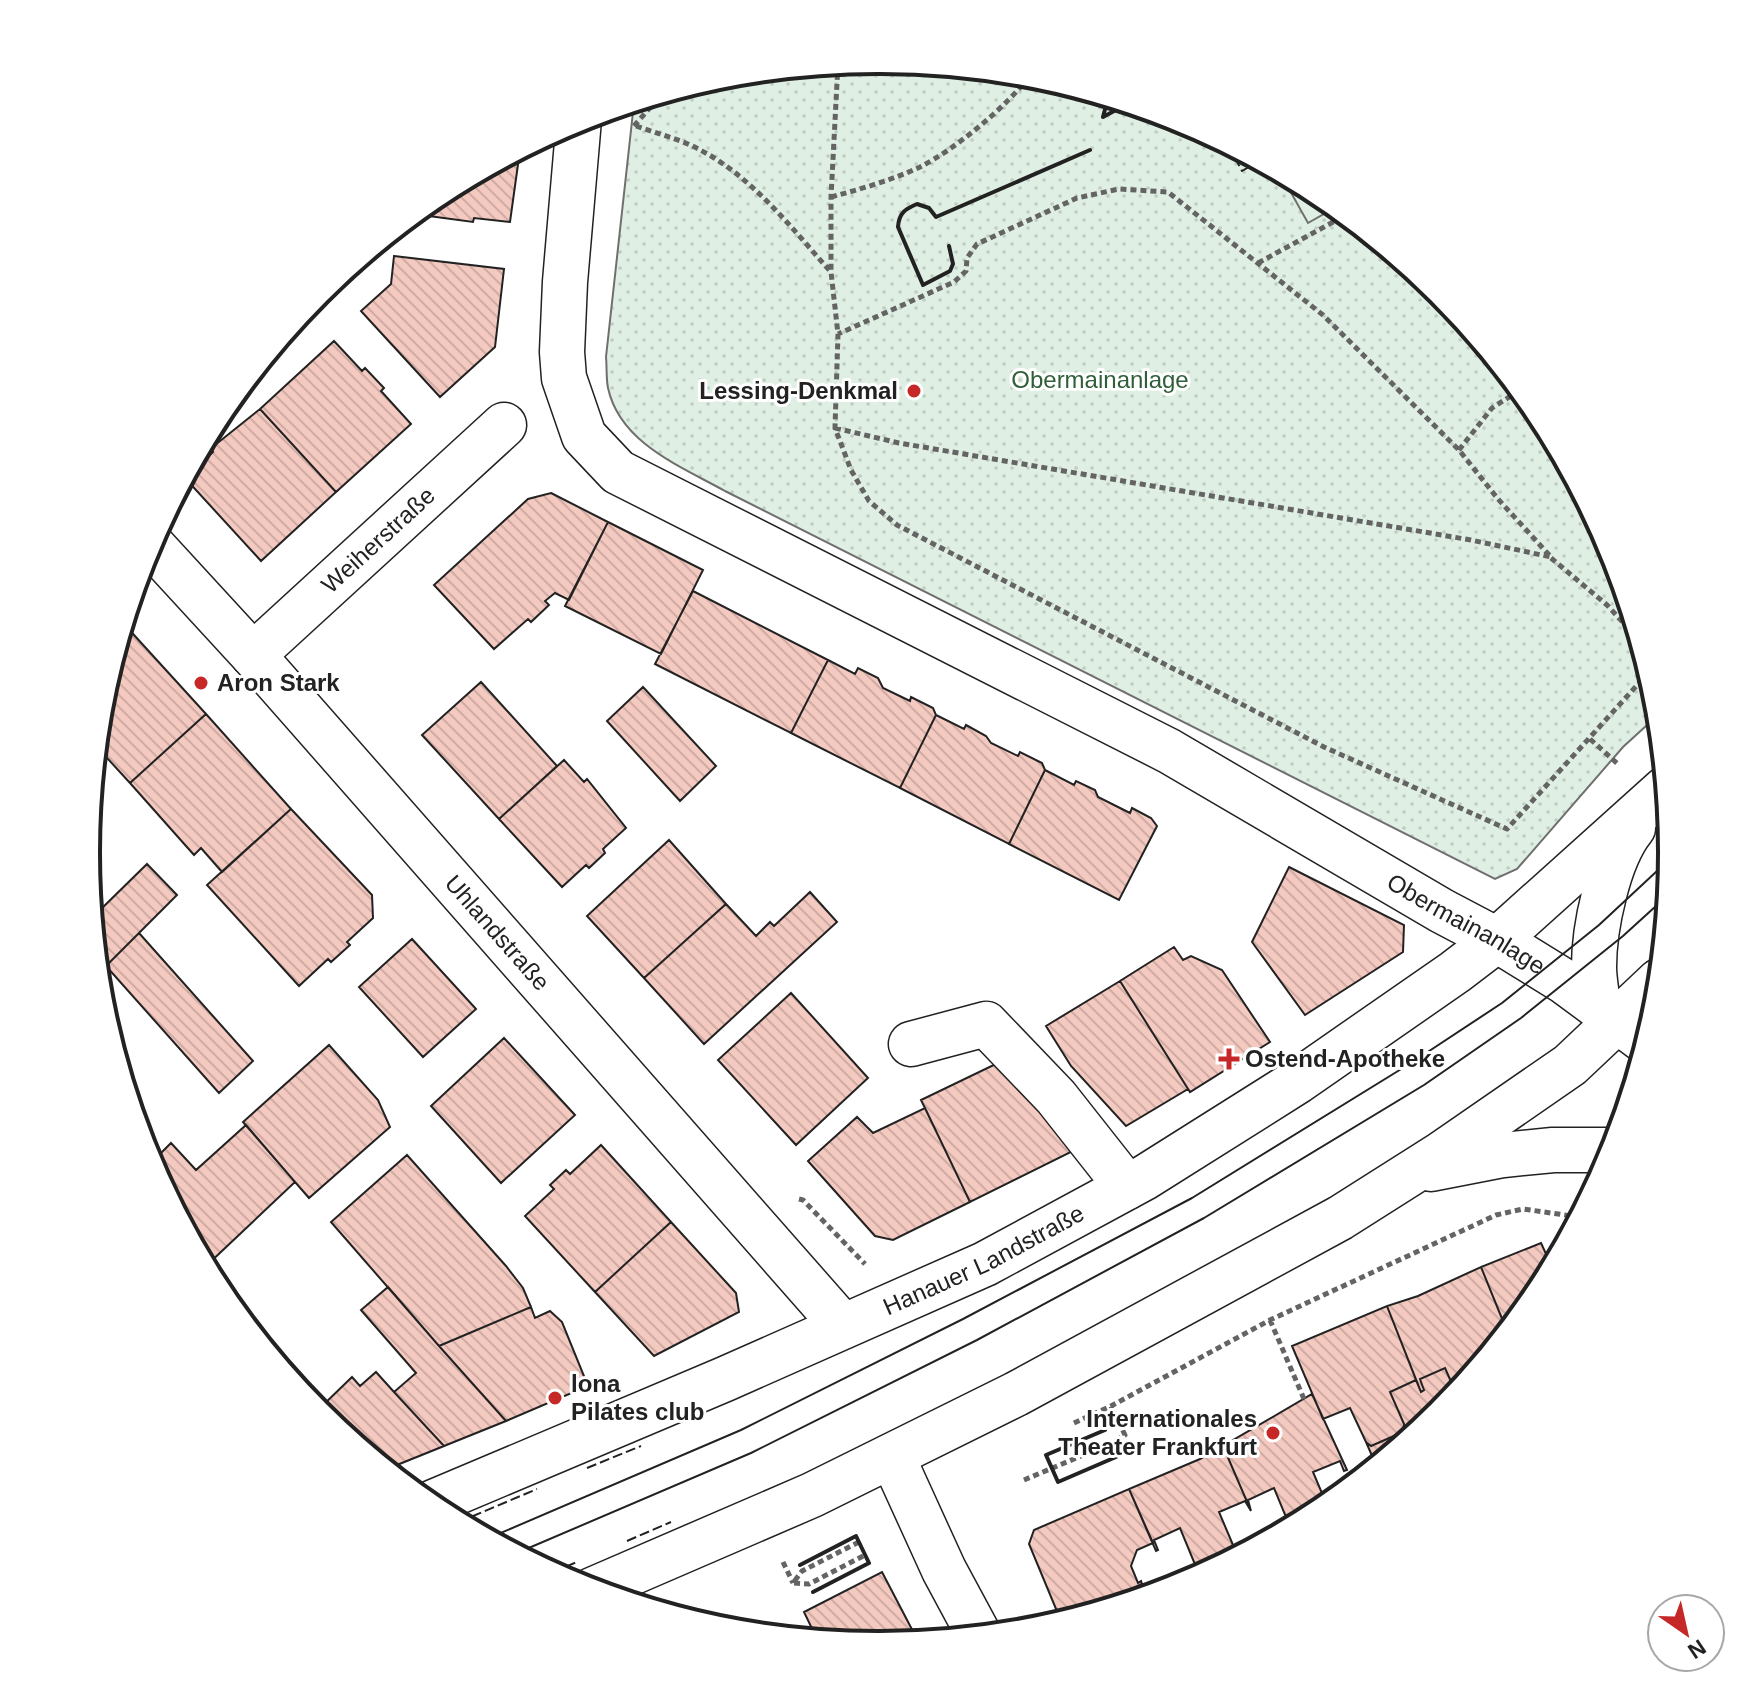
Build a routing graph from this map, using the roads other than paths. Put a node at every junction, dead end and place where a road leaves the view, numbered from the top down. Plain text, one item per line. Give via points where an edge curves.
1 (578, 135) edge
2 (504, 425) dead end
3 (160, 554) edge
4 (253, 655) junction
5 (1656, 798) edge
6 (1656, 799) edge
7 (1497, 940) junction
8 (1644, 997) edge
9 (1621, 1022) edge
10 (911, 1044) dead end
11 (1598, 1150) edge
12 (1413, 1172) junction
13 (1127, 1187) junction
14 (842, 1325) junction
15 (892, 1456) junction
16 (443, 1498) edge
17 (609, 1583) edge
18 (973, 1625) edge

1 - 7 main road, Obermainanlage via 565,282 564,378 584,436 618,472 1169,751
2 - 4 main road, Weiherstraße
3 - 4 main road, Uhlandstraße
4 - 14 main road, Uhlandstraße
5 - 7 main road, Hanauer Landstraße
6 - 9 main road via 1627,835 1611,869 1594,967
7 - 9 main road, Obermainanlage
7 - 13 main road, Hanauer Landstraße via 1298,1081
8 - 9 main road
9 - 12 main road via 1570,1065
10 - 13 main road via 986,1024 1056,1097
11 - 12 main road via 1503,1155
12 - 15 main road via 1340,1218
13 - 14 main road, Hanauer Landstraße via 985,1264
14 - 16 main road, Hanauer Landstraße
15 - 17 main road
15 - 18 main road

